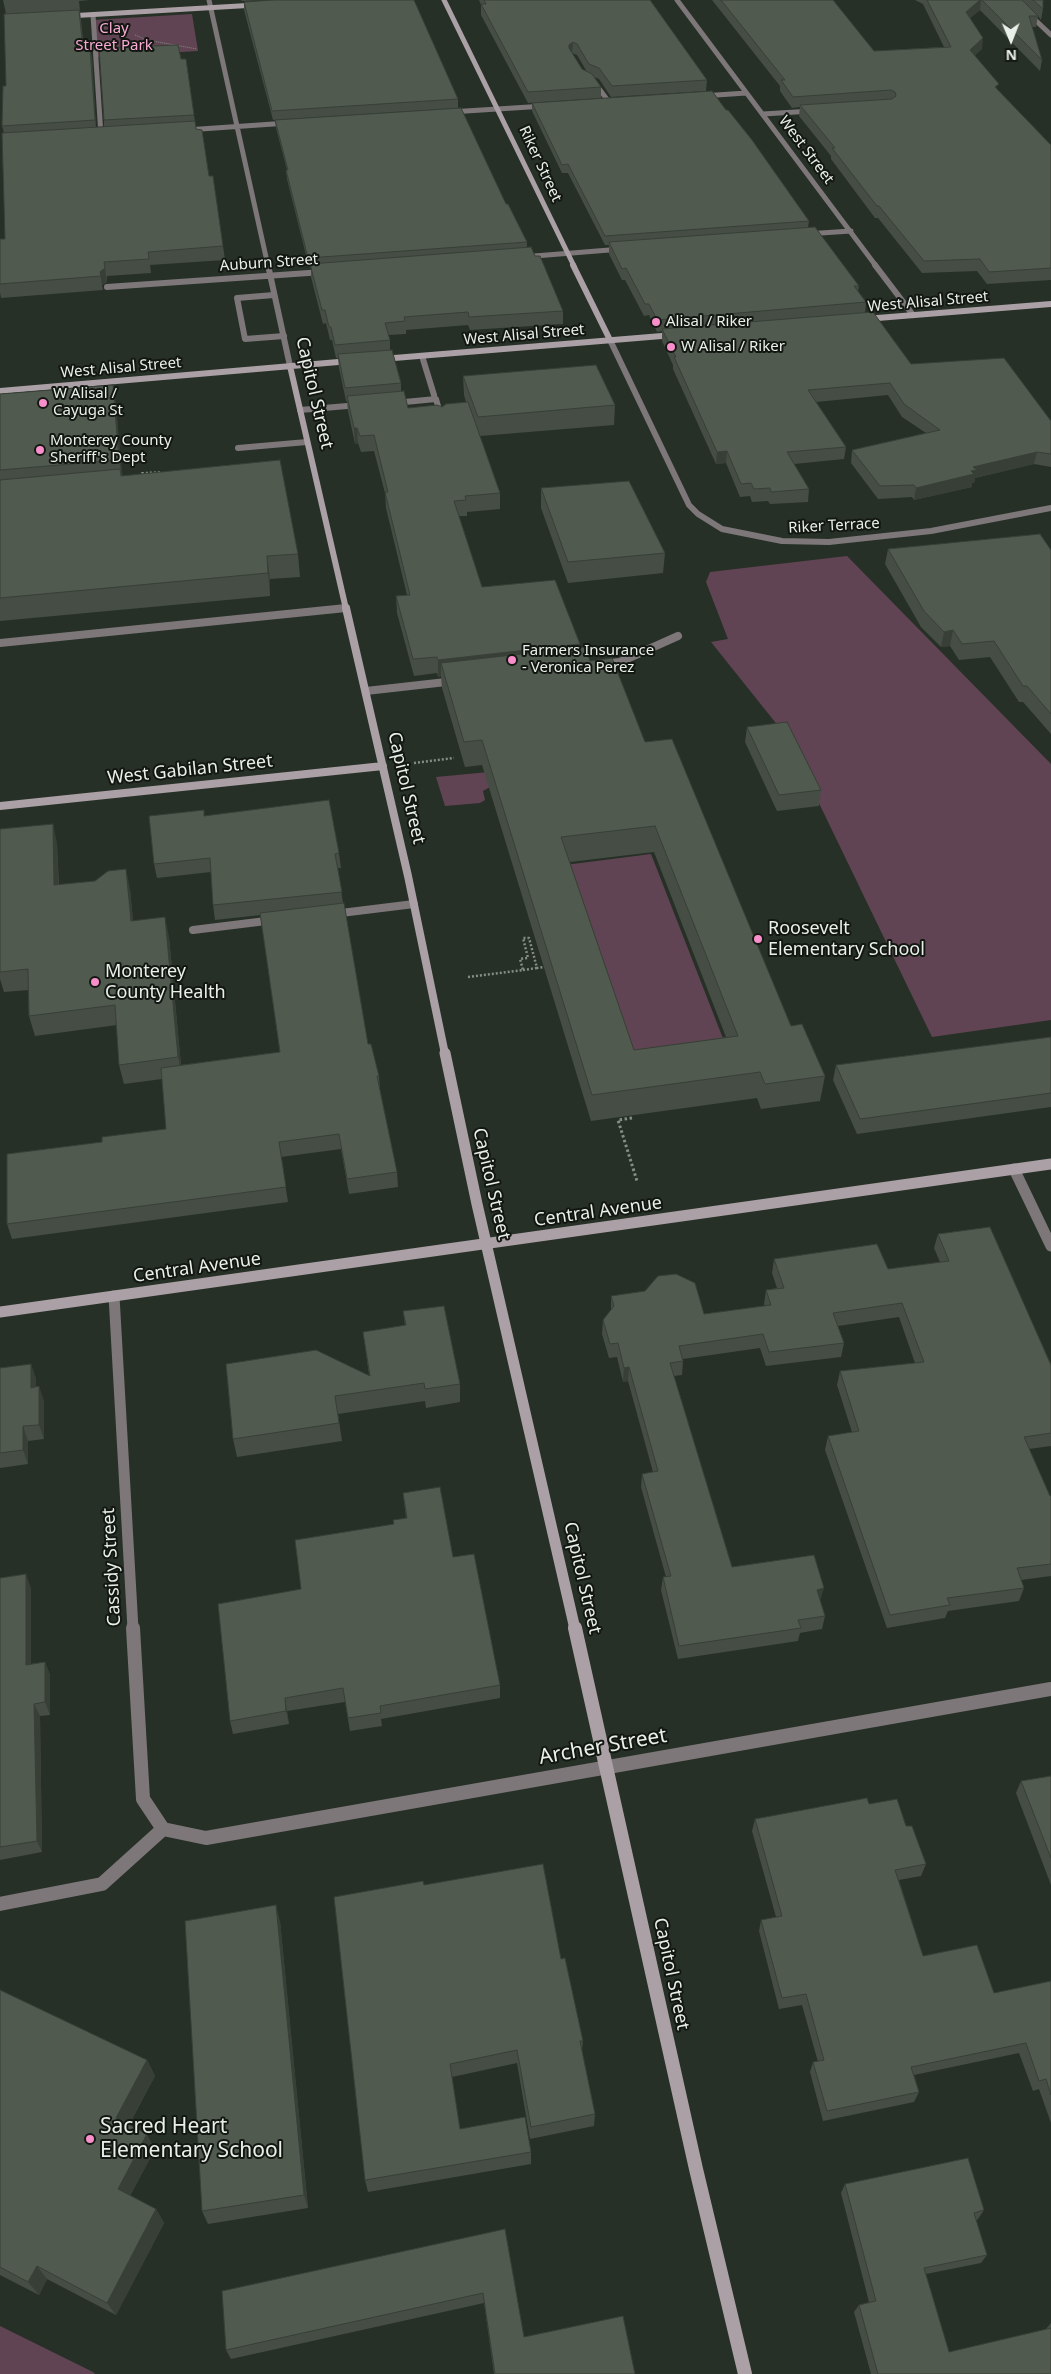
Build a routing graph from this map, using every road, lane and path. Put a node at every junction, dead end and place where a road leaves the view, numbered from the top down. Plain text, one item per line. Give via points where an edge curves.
1 (209, 0) edge
2 (444, 0) edge
3 (677, 0) edge
4 (1014, 0) edge
5 (260, 5) edge
6 (210, 8) junction
7 (92, 15) junction
8 (65, 16) edge
9 (134, 35) dead end
10 (1051, 35) edge
11 (198, 49) dead end
12 (586, 78) edge
13 (746, 93) junction
14 (697, 96) edge
15 (619, 101) edge
16 (609, 102) junction
17 (599, 103) edge
18 (551, 106) edge
19 (498, 109) junction
20 (822, 110) edge
21 (440, 113) edge
22 (763, 114) junction
23 (294, 123) edge
24 (236, 126) junction
25 (178, 130) edge
26 (111, 134) edge
27 (101, 135) junction
28 (92, 136) edge
29 (851, 231) junction
30 (802, 234) edge
31 (625, 248) edge
32 (566, 253) junction
33 (517, 257) edge
34 (331, 271) edge
35 (269, 276) junction
36 (107, 287) edge
37 (274, 295) junction
38 (1051, 304) edge
39 (913, 315) junction
40 (854, 320) edge
41 (686, 334) edge
42 (284, 336) junction
43 (610, 340) junction
44 (422, 356) junction
45 (375, 360) edge
46 (356, 361) edge
47 (290, 366) junction
48 (0, 391) edge
49 (434, 395) dead end
50 (390, 403) edge
51 (371, 404) edge
52 (300, 410) junction
53 (442, 418) edge
54 (307, 442) junction
55 (238, 448) dead end
56 (161, 472) edge
57 (143, 479) edge
58 (1051, 508) edge
59 (346, 608) junction
60 (678, 636) dead end
61 (0, 643) edge
62 (591, 665) edge
63 (465, 680) edge
64 (366, 691) junction
65 (454, 758) dead end
66 (414, 762) dead end
67 (383, 766) junction
68 (0, 806) edge
69 (414, 904) junction
70 (318, 915) edge
71 (280, 920) edge
72 (193, 930) dead end
73 (544, 967) edge
74 (537, 968) junction
75 (523, 970) junction
76 (468, 977) dead end
77 (632, 1118) edge
78 (1051, 1164) edge
79 (1014, 1169) junction
80 (637, 1181) dead end
81 (487, 1244) junction
82 (1051, 1246) edge
83 (114, 1296) junction
84 (0, 1312) edge
85 (1051, 1689) edge
86 (607, 1767) junction
87 (163, 1829) junction
88 (0, 1904) edge
89 (745, 2374) edge

1 - 6 street, Capitol Street
2 - 19 street, Riker Street
3 - 13 street, West Street
4 - 10 street
5 - 6 street
6 - 7 street
6 - 24 street, Capitol Street
7 - 8 street
7 - 27 street
9 - 11 path
12 - 16 street via 595,82
13 - 14 street
13 - 22 street, West Street
15 - 16 street
16 - 17 street
18 - 19 street
19 - 21 street
19 - 32 street, Riker Street
20 - 22 street
22 - 29 street, West Street
23 - 24 street
24 - 25 street
24 - 35 street, Capitol Street
26 - 27 street
27 - 28 street
29 - 30 street
29 - 39 street, West Street
31 - 32 street
32 - 33 street
32 - 43 street, Riker Street
34 - 35 street, Auburn Street
35 - 36 street, Auburn Street
35 - 37 street, Capitol Street
37 - 42 street, Capitol Street
37 - 42 street via 237,298 244,339
38 - 39 street, West Alisal Street
39 - 40 street, West Alisal Street
41 - 43 street, West Alisal Street
42 - 47 street, Capitol Street
43 - 44 street, West Alisal Street
43 - 58 street, Riker Terrace via 689,505 722,528 782,541 829,542 932,531
44 - 45 street, West Alisal Street
44 - 49 street
46 - 47 street, West Alisal Street
47 - 48 street, West Alisal Street
47 - 52 street, Capitol Street
50 - 53 street via 436,399
51 - 52 street
52 - 54 street, Capitol Street
54 - 55 street
54 - 59 street, Capitol Street
56 - 57 path via 142,473
59 - 61 street
59 - 64 street, Capitol Street
60 - 62 street via 620,662
63 - 64 street
64 - 67 street, Capitol Street
65 - 66 path
67 - 68 street, West Gabilan Street
67 - 69 street, Capitol Street
69 - 70 street
69 - 81 street, Capitol Street
71 - 72 street
73 - 74 path
74 - 75 path
74 - 75 path via 529,938 523,938 528,958 520,959
75 - 76 path
77 - 80 path via 618,1120
78 - 79 street, Central Avenue
79 - 81 street, Central Avenue
79 - 82 street
81 - 83 street, Central Avenue
81 - 86 street, Capitol Street
83 - 84 street, Central Avenue
83 - 87 street, Cassidy Street via 143,1799
85 - 86 street, Archer Street
86 - 87 street, Archer Street via 206,1838
86 - 89 street, Capitol Street
87 - 88 street via 102,1884

